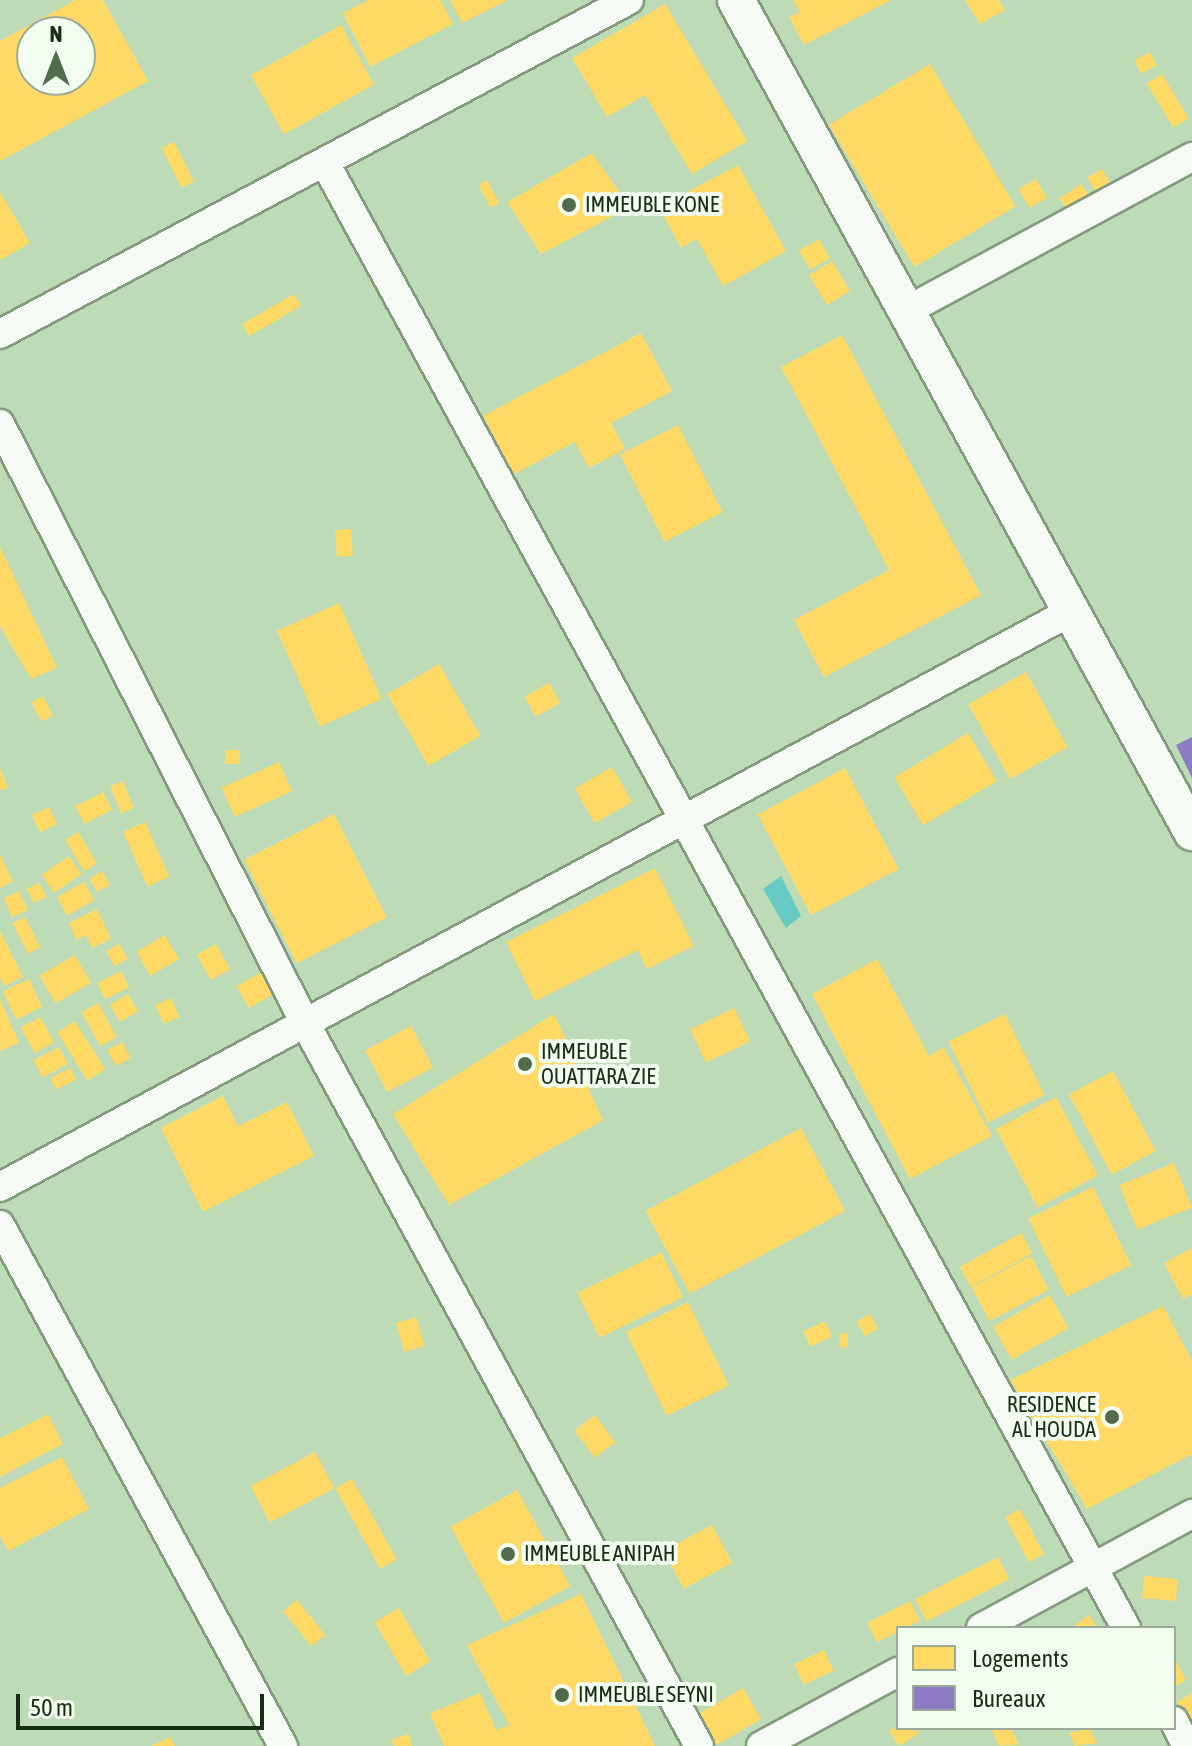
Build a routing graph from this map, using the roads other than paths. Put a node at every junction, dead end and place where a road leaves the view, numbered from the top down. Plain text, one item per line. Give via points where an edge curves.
1 (629, 0) edge
2 (736, 0) edge
3 (1192, 157) edge
4 (325, 163) junction
5 (906, 311) junction
6 (0, 334) edge
7 (0, 424) edge
8 (1070, 612) junction
9 (686, 818) junction
10 (1192, 832) edge
11 (305, 1023) junction
12 (0, 1187) edge
13 (0, 1225) edge
14 (1192, 1514) edge
15 (1094, 1567) junction
16 (985, 1626) edge
17 (1125, 1626) edge
18 (896, 1673) edge
19 (1176, 1725) edge
20 (283, 1746) edge
21 (699, 1746) edge
22 (761, 1746) edge
23 (1187, 1746) edge

1 - 4 street
2 - 5 street
3 - 5 street
4 - 6 street
4 - 9 street
5 - 8 street
7 - 11 street
8 - 9 street
8 - 10 street
9 - 11 street
9 - 15 street
11 - 12 street
11 - 21 street
13 - 20 street
14 - 15 street
15 - 16 street
15 - 17 street
18 - 22 street
19 - 23 street

